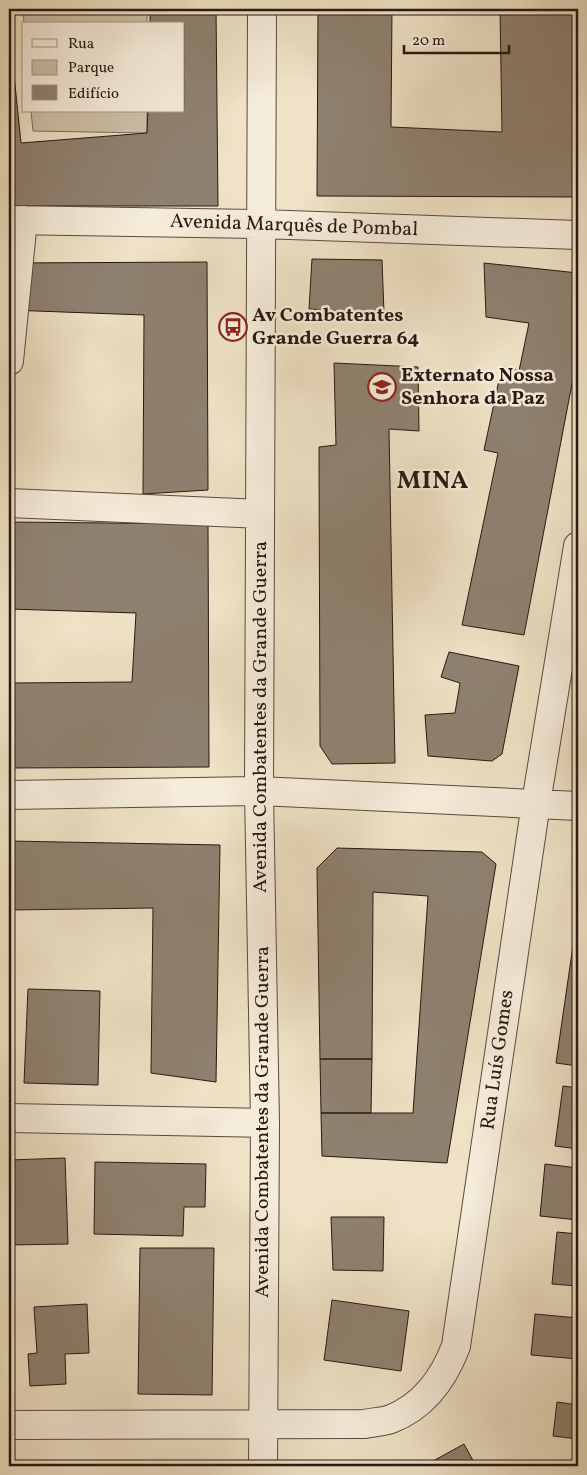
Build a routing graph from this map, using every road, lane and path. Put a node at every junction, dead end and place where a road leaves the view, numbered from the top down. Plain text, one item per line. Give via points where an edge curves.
1 (262, 9) edge
2 (16, 220) edge
3 (261, 224) junction
4 (578, 235) edge
5 (9, 361) edge
6 (9, 502) edge
7 (260, 514) junction
8 (578, 546) edge
9 (259, 791) junction
10 (9, 794) edge
11 (536, 803) junction
12 (578, 806) edge
13 (9, 1118) edge
14 (265, 1124) junction
15 (9, 1425) edge
16 (263, 1425) junction
17 (263, 1466) edge

1 - 3 street, Avenida Combatentes da Grande Guerra
2 - 3 street, Avenida Marquês de Pombal
2 - 5 street
3 - 4 street, Avenida Marquês de Pombal
3 - 7 street, Avenida Combatentes da Grande Guerra
6 - 7 street
7 - 9 street, Avenida Combatentes da Grande Guerra
8 - 11 street, Rua Luís Gomes
9 - 10 street
9 - 11 street
9 - 14 street, Avenida Combatentes da Grande Guerra
11 - 12 street
11 - 16 street, Rua Luís Gomes via 456,1346 448,1367 430,1392 390,1420 364,1424
13 - 14 street
14 - 16 street, Avenida Combatentes da Grande Guerra
15 - 16 street, Rua Luís Gomes
16 - 17 street, Avenida Combatentes da Grande Guerra

